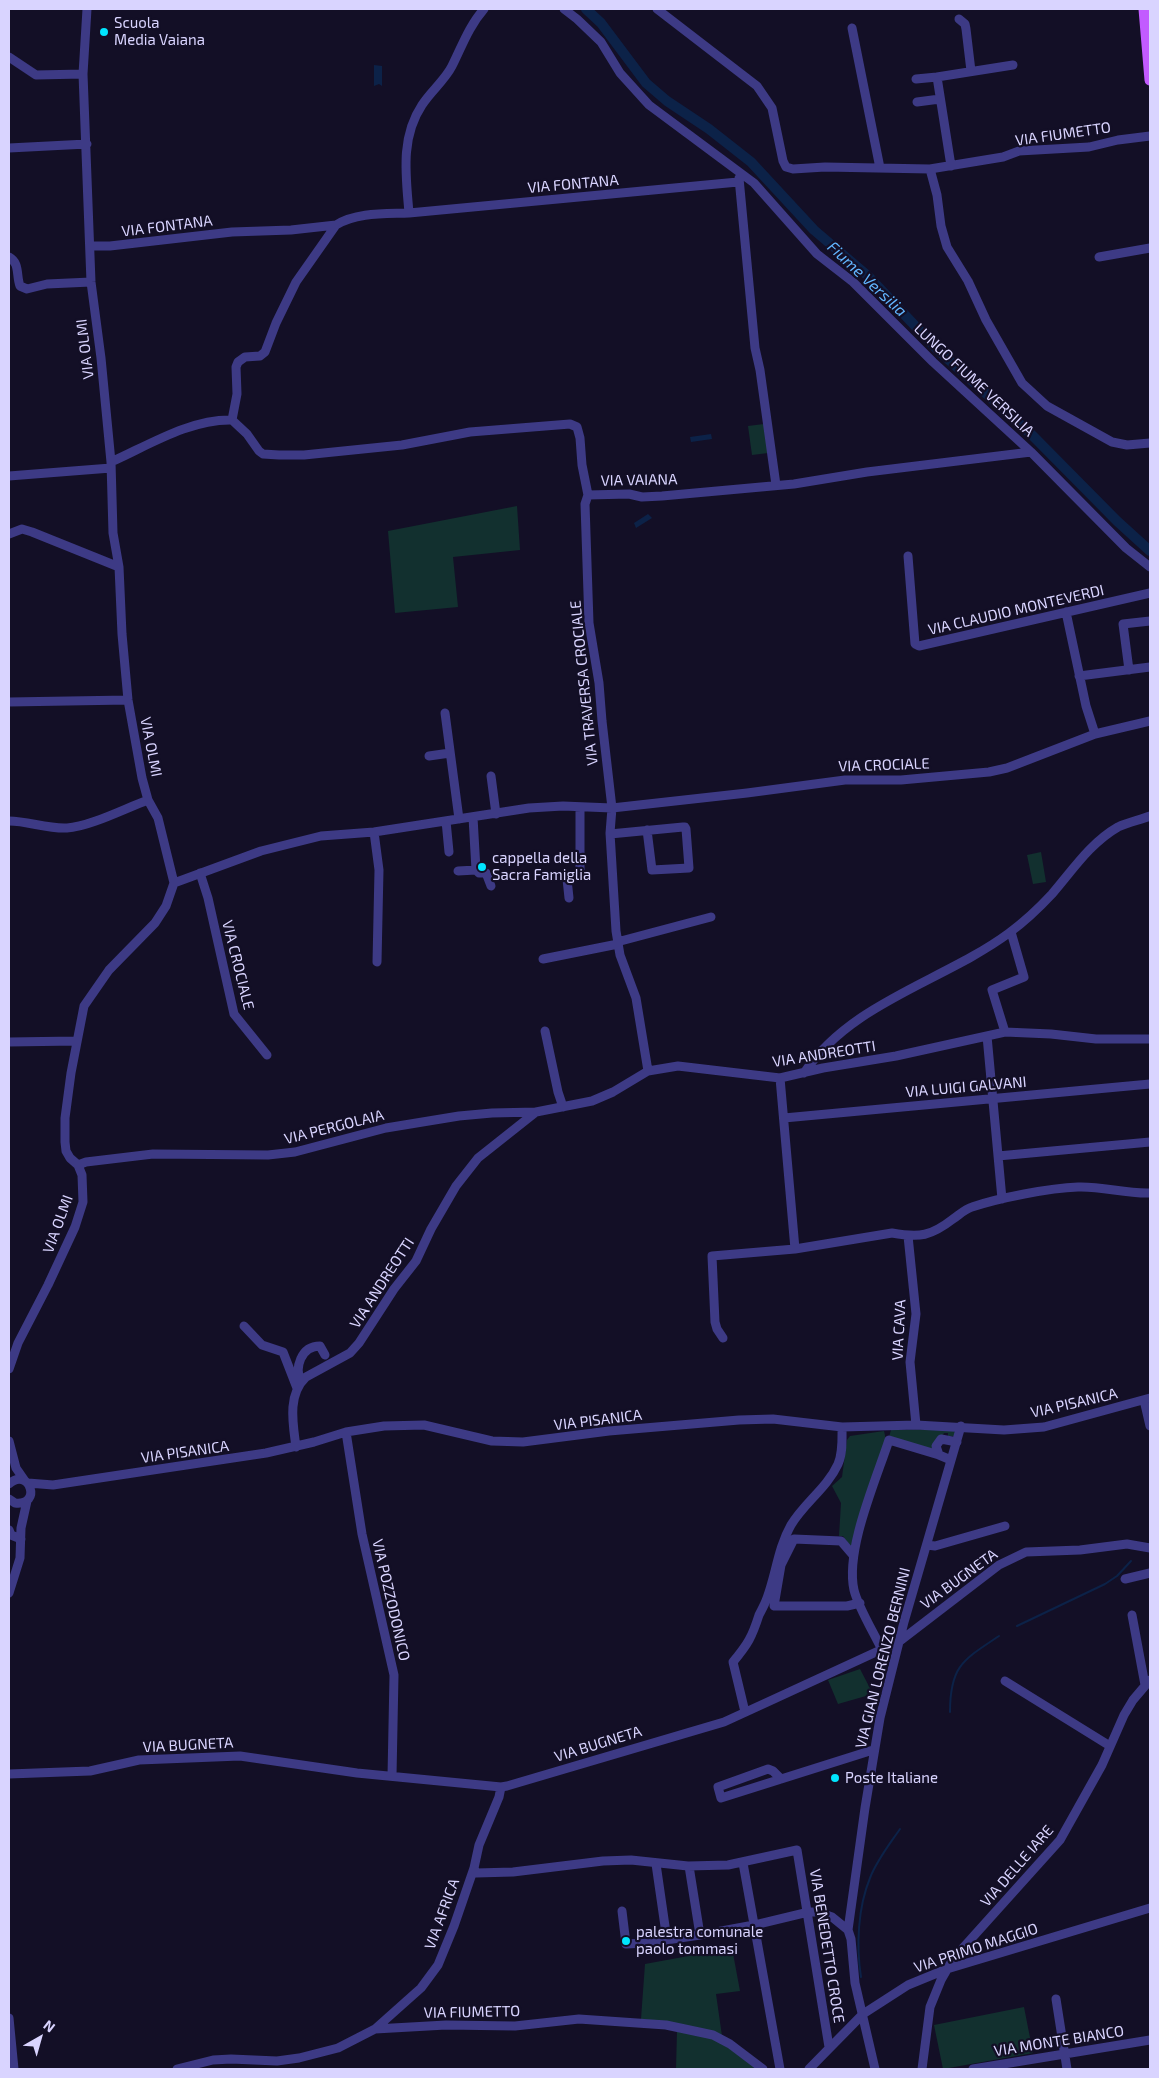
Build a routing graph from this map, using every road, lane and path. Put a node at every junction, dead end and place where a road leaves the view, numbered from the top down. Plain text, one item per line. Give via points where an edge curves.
1 (87, 9) edge
2 (484, 9) edge
3 (564, 9) edge
4 (1144, 9) edge
5 (659, 10) edge
6 (959, 20) dead end
7 (852, 28) dead end
8 (9, 57) edge
9 (1013, 65) dead end
10 (971, 71) junction
11 (83, 74) junction
12 (937, 76) junction
13 (916, 79) dead end
14 (1150, 80) edge
15 (940, 99) junction
16 (917, 102) dead end
17 (1150, 136) edge
18 (87, 144) junction
19 (9, 148) edge
20 (951, 166) junction
21 (880, 168) junction
22 (930, 169) junction
23 (740, 177) junction
24 (409, 213) junction
25 (336, 225) junction
26 (91, 246) junction
27 (1150, 248) edge
28 (9, 257) edge
29 (1099, 257) dead end
30 (91, 282) junction
31 (232, 420) junction
32 (1150, 443) edge
33 (1031, 452) junction
34 (111, 465) junction
35 (9, 476) edge
36 (776, 485) junction
37 (588, 495) junction
38 (9, 534) edge
39 (908, 556) dead end
40 (119, 567) junction
41 (1150, 567) edge
42 (1150, 594) edge
43 (1066, 612) junction
44 (1150, 621) edge
45 (1150, 667) edge
46 (1129, 670) junction
47 (1079, 676) junction
48 (128, 700) junction
49 (9, 702) edge
50 (445, 713) dead end
51 (1150, 721) edge
52 (1095, 734) junction
53 (450, 753) junction
54 (429, 756) dead end
55 (492, 776) dead end
56 (148, 800) junction
57 (580, 807) junction
58 (612, 808) junction
59 (496, 814) junction
60 (1150, 816) edge
61 (473, 817) junction
62 (460, 819) junction
63 (9, 821) edge
64 (446, 821) junction
65 (647, 830) junction
66 (374, 832) junction
67 (610, 834) junction
68 (449, 852) dead end
69 (476, 870) junction
70 (458, 871) dead end
71 (200, 873) junction
72 (174, 883) junction
73 (491, 886) dead end
74 (569, 898) dead end
75 (711, 918) dead end
76 (1011, 932) junction
77 (618, 943) junction
78 (542, 959) dead end
79 (377, 962) dead end
80 (545, 1031) dead end
81 (1005, 1032) junction
82 (987, 1036) junction
83 (1150, 1039) edge
84 (76, 1041) junction
85 (9, 1042) edge
86 (267, 1055) dead end
87 (648, 1071) junction
88 (804, 1073) junction
89 (780, 1078) junction
90 (1150, 1084) edge
91 (993, 1099) junction
92 (563, 1107) junction
93 (536, 1112) junction
94 (784, 1118) junction
95 (1150, 1142) edge
96 (998, 1156) junction
97 (78, 1165) junction
98 (1150, 1193) edge
99 (1002, 1199) junction
100 (908, 1236) junction
101 (795, 1249) junction
102 (244, 1326) dead end
103 (723, 1338) dead end
104 (325, 1355) dead end
105 (9, 1369) edge
106 (299, 1385) junction
107 (1147, 1399) edge
108 (916, 1426) junction
109 (961, 1426) junction
110 (1150, 1426) edge
111 (842, 1427) junction
112 (346, 1432) junction
113 (9, 1441) edge
114 (957, 1442) junction
115 (296, 1447) junction
116 (939, 1456) junction
117 (12, 1457) junction
118 (951, 1460) junction
119 (26, 1482) junction
120 (9, 1483) edge
121 (53, 1485) junction
122 (28, 1499) junction
123 (10, 1500) edge
124 (1005, 1526) dead end
125 (21, 1528) junction
126 (9, 1530) edge
127 (21, 1539) junction
128 (927, 1545) junction
129 (1150, 1548) edge
130 (853, 1555) junction
131 (1150, 1573) edge
132 (1125, 1579) dead end
133 (9, 1593) edge
134 (860, 1602) junction
135 (1132, 1614) dead end
136 (900, 1640) junction
137 (882, 1650) junction
138 (1005, 1681) dead end
139 (1148, 1683) edge
140 (745, 1712) junction
141 (1110, 1746) junction
142 (873, 1750) junction
143 (9, 1774) edge
144 (392, 1776) junction
145 (781, 1779) junction
146 (501, 1787) junction
147 (743, 1863) junction
148 (656, 1864) junction
149 (689, 1866) junction
150 (474, 1868) junction
151 (1150, 1908) edge
152 (622, 1911) dead end
153 (808, 1912) junction
154 (754, 1926) junction
155 (848, 1930) junction
156 (700, 1935) junction
157 (667, 1940) junction
158 (947, 1969) junction
159 (1056, 1999) dead end
160 (863, 2014) junction
161 (9, 2018) edge
162 (375, 2029) junction
163 (1150, 2040) edge
164 (830, 2047) junction
165 (1064, 2053) junction
166 (14, 2069) edge
167 (177, 2069) edge
168 (763, 2069) edge
169 (780, 2069) edge
170 (808, 2069) edge
171 (875, 2069) edge
172 (922, 2069) edge
173 (973, 2069) edge
174 (1066, 2069) edge

1 - 11 street, VIA OLMI
2 - 24 street via 469,30 452,67 413,121 405,166
3 - 23 street, LUNGO FIUME VERSILIA via 600,42 620,73 649,105
4 - 14 main road
5 - 21 street, VIA FIUMETTO via 757,86 772,108 786,167
6 - 10 street via 965,24
7 - 21 street
8 - 11 street via 36,75
9 - 10 street
10 - 12 street
11 - 18 street, VIA OLMI
12 - 13 street
12 - 15 street
15 - 16 street
15 - 20 street
17 - 20 street, VIA FIUMETTO via 1089,147 1019,151
18 - 19 street
18 - 26 street, VIA OLMI
20 - 22 street, VIA FIUMETTO
21 - 22 street, VIA FIUMETTO
22 - 32 street via 947,247 1022,383 1047,406 1112,442
23 - 24 street, VIA FONTANA
23 - 33 street, LUNGO FIUME VERSILIA via 754,183 817,254 854,282 933,362
23 - 36 street via 755,348
24 - 25 street, VIA FONTANA via 368,215
25 - 26 street, VIA FONTANA
25 - 31 street via 296,282 265,352 238,362
26 - 30 street, VIA OLMI
27 - 29 street
28 - 30 street via 17,267 20,286
30 - 34 street, VIA OLMI
31 - 34 street via 181,430
31 - 37 street, VIA VAIANA via 263,454 279,455 402,445 470,432 570,424 577,427 580,438
33 - 36 street, VIA VAIANA
33 - 41 street, LUNGO FIUME VERSILIA via 1126,548
34 - 35 street
34 - 40 street, VIA OLMI via 113,533
36 - 37 street, VIA VAIANA via 649,496
37 - 58 street, VIA TRAVERSA CROCIALE via 585,504 588,623 600,683
38 - 40 street via 22,529 32,532
39 - 43 street, VIA CLAUDIO MONTEVERDI via 915,644 919,646
40 - 48 street, VIA OLMI
42 - 43 street, VIA CLAUDIO MONTEVERDI
43 - 47 street
44 - 46 street via 1123,624
45 - 46 street
46 - 47 street
47 - 52 street
48 - 49 street
48 - 56 street, VIA OLMI
50 - 53 street
51 - 52 street, VIA CROCIALE
52 - 58 street, VIA CROCIALE via 990,772 901,780 845,780
53 - 54 street
53 - 62 street
55 - 59 street
56 - 63 street via 86,825 68,828
56 - 72 street, VIA OLMI via 158,818
57 - 58 street, VIA CROCIALE
57 - 59 street, VIA CROCIALE via 528,808
57 - 74 street via 580,875 568,879
58 - 67 street
59 - 61 street, VIA CROCIALE
60 - 76 street via 1117,828 1108,835
61 - 62 street, VIA CROCIALE
61 - 69 street
62 - 64 street, VIA CROCIALE
64 - 66 street, VIA CROCIALE
64 - 68 street
65 - 65 street via 686,828 689,868 652,870
65 - 67 street
66 - 71 street, VIA CROCIALE via 321,836 289,843
66 - 79 street via 379,870
67 - 77 street
69 - 70 street
69 - 73 street via 486,874
71 - 72 street, VIA CROCIALE
71 - 86 street, VIA CROCIALE via 234,1014
72 - 84 street, VIA OLMI via 166,906 155,923 109,970 84,1006
75 - 77 street
76 - 81 street via 1024,977 992,990
76 - 88 street via 848,1026 827,1044
77 - 78 street
77 - 87 street via 636,998
80 - 92 street
81 - 82 street, VIA ANDREOTTI
81 - 83 street, VIA ANDREOTTI via 1096,1039
82 - 88 street, VIA ANDREOTTI
82 - 91 street
84 - 85 street
84 - 97 street, VIA OLMI via 65,1118 65,1142 70,1158
87 - 89 street, VIA ANDREOTTI via 678,1066
87 - 92 street, VIA ANDREOTTI via 607,1094
88 - 89 street, VIA ANDREOTTI
89 - 94 street
90 - 91 street, VIA LUIGI GALVANI
91 - 94 street, VIA LUIGI GALVANI
91 - 96 street
92 - 93 street, VIA ANDREOTTI
93 - 97 street, VIA PERGOLAIA via 492,1113 386,1128 295,1152 268,1155 153,1154
93 - 106 street, VIA ANDREOTTI via 468,1169 431,1229 416,1261 360,1343 350,1353 306,1377
94 - 101 street
95 - 96 street
96 - 99 street
97 - 105 street, VIA OLMI via 84,1184 82,1208 18,1343
98 - 99 street via 1078,1187
99 - 100 street via 970,1207 937,1231
100 - 101 street via 892,1233
100 - 108 street, VIA CAVA via 916,1314 910,1362
101 - 103 street via 712,1256 715,1322
102 - 106 street via 262,1345 283,1352
104 - 106 street via 320,1346 316,1346 302,1356 298,1364
106 - 115 street via 294,1396
107 - 109 street, VIA PISANICA via 1044,1427 1004,1430
107 - 110 street
108 - 109 street, VIA PISANICA
108 - 111 street, VIA PISANICA
109 - 114 street, VIA GIAN LORENZO BERNINI
111 - 112 street, VIA PISANICA via 773,1419 739,1420 523,1442 492,1441 414,1424
111 - 140 street via 837,1467 792,1524 783,1542 754,1634 734,1662
112 - 115 street, VIA PISANICA
112 - 144 street, VIA POZZODONICO via 362,1534 393,1670
113 - 117 street
114 - 116 street via 945,1438 939,1440 936,1446
114 - 118 street, VIA GIAN LORENZO BERNINI
115 - 121 street, VIA PISANICA
116 - 118 street
116 - 130 street via 889,1440
117 - 119 street
117 - 120 street
118 - 128 street, VIA GIAN LORENZO BERNINI
119 - 120 street, VIA PISANICA via 17,1479
119 - 121 street, VIA PISANICA
119 - 122 street via 31,1490
121 - 122 street, VIA PISANICA
122 - 123 street, VIA PISANICA via 21,1504
122 - 125 street
123 - 125 street via 18,1512
124 - 128 street via 935,1546
125 - 127 street
126 - 127 street via 11,1535
127 - 133 street via 20,1558
128 - 136 street, VIA GIAN LORENZO BERNINI
129 - 136 street, VIA BUGNETA via 1127,1544 1026,1552 999,1565
130 - 134 street via 854,1590
130 - 134 street via 840,1540 794,1539 781,1566 774,1606 847,1606
131 - 132 street
134 - 137 street
135 - 139 street, VIA DELLE IARE
136 - 137 street, VIA BUGNETA
136 - 142 street, VIA GIAN LORENZO BERNINI
137 - 140 street, VIA BUGNETA
138 - 141 street
139 - 141 street, VIA DELLE IARE via 1124,1715
140 - 146 street, VIA BUGNETA via 724,1722
141 - 158 street, VIA DELLE IARE via 1060,1840
142 - 145 street
142 - 155 street, VIA GIAN LORENZO BERNINI
143 - 144 street, VIA BUGNETA via 90,1770 139,1760 240,1756
144 - 146 street, VIA BUGNETA
145 - 145 street via 768,1769 718,1787 721,1798
146 - 150 street, VIA AFRICA via 479,1844
147 - 149 street
147 - 153 street, VIA BENEDETTO CROCE via 797,1850
147 - 154 street
148 - 149 street
148 - 150 street via 631,1860 603,1861 479,1874 474,1872
148 - 157 street
149 - 156 street
150 - 162 street, VIA AFRICA via 433,1974
151 - 158 street, VIA PRIMO MAGGIO
152 - 157 street via 626,1944
153 - 154 street
153 - 155 street via 832,1917
153 - 164 street, VIA BENEDETTO CROCE
154 - 156 street
154 - 169 street
155 - 160 street, VIA GIAN LORENZO BERNINI
156 - 157 street
158 - 160 street, VIA PRIMO MAGGIO via 908,1985
158 - 172 street, VIA DELLE IARE via 930,2007
159 - 165 street
160 - 164 street, VIA PRIMO MAGGIO
160 - 171 street, VIA GIAN LORENZO BERNINI
161 - 166 street
162 - 167 street, VIA FIUMETTO via 338,2048 299,2058 213,2060
162 - 168 street, VIA FIUMETTO via 515,2026 579,2019 631,2021 713,2035
163 - 165 street, VIA MONTE BIANCO
164 - 170 street, VIA PRIMO MAGGIO
165 - 173 street, VIA MONTE BIANCO
165 - 174 street

